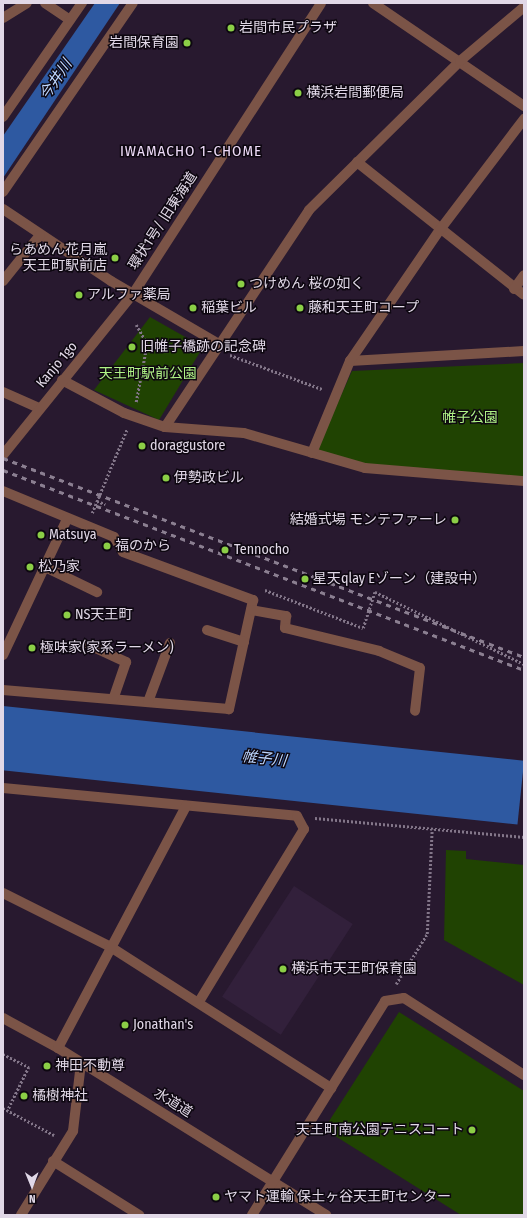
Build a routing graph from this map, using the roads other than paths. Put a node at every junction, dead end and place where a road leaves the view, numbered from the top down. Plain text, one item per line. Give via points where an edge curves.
1 (27, 3) edge
2 (45, 3) edge
3 (82, 3) edge
4 (133, 3) edge
5 (321, 3) edge
6 (373, 3) edge
7 (524, 7) edge
8 (3, 18) edge
9 (70, 20) junction
10 (460, 61) junction
11 (524, 106) edge
12 (3, 117) edge
13 (524, 119) edge
14 (357, 162) junction
15 (3, 192) edge
16 (3, 209) edge
17 (439, 230) junction
18 (40, 234) junction
19 (524, 275) edge
20 (3, 281) edge
21 (514, 288) junction
22 (133, 294) junction
23 (524, 296) edge
24 (216, 346) junction
25 (524, 351) edge
26 (350, 361) junction
27 (62, 380) junction
28 (3, 392) edge
29 (39, 408) junction
30 (165, 427) junction
31 (312, 453) junction
32 (3, 454) edge
33 (524, 481) edge
34 (3, 491) edge
35 (67, 519) junction
36 (45, 566) junction
37 (97, 592) dead end
38 (252, 605) junction
39 (207, 630) dead end
40 (244, 642) junction
41 (170, 643) dead end
42 (89, 645) dead end
43 (3, 655) edge
44 (3, 690) edge
45 (113, 699) junction
46 (148, 702) junction
47 (415, 712) dead end
48 (3, 788) edge
49 (186, 806) junction
50 (3, 893) edge
51 (109, 946) junction
52 (199, 1002) junction
53 (3, 1018) edge
54 (58, 1048) junction
55 (81, 1063) junction
56 (524, 1075) edge
57 (331, 1088) junction
58 (53, 1161) junction
59 (272, 1181) junction
60 (21, 1215) edge
61 (140, 1215) edge
62 (252, 1215) edge
63 (326, 1215) edge

1 - 8 street
2 - 9 street
3 - 9 street
4 - 15 street
5 - 22 street, 環状1号/ 旧東海道
6 - 10 street
7 - 10 street
9 - 12 street
10 - 11 street
10 - 14 street
13 - 17 street
14 - 17 street
14 - 24 street via 309,210
16 - 18 street
17 - 21 street
17 - 26 street
18 - 20 street
18 - 22 street
19 - 21 street
21 - 23 street
22 - 24 street
22 - 27 street, Kanjo 1go
24 - 30 street
25 - 26 street
26 - 31 street
27 - 29 street, Kanjo 1go
27 - 30 street via 118,410
28 - 29 street
29 - 32 street, Kanjo 1go
30 - 31 street via 244,433
31 - 33 street via 365,468
34 - 35 street
35 - 36 street
35 - 38 street via 114,537 123,552
36 - 37 street
36 - 43 street
38 - 40 street
38 - 47 street via 286,616 285,628 379,651 420,668
39 - 40 street
40 - 46 street via 229,708
41 - 46 street
42 - 45 street via 126,662
44 - 45 street
45 - 46 street
48 - 49 street
49 - 51 street
49 - 52 street via 297,816 304,830
50 - 51 street
51 - 52 street
51 - 54 street
52 - 57 street
53 - 54 street, 水道道
54 - 55 street, 水道道
55 - 58 street via 73,1131
55 - 59 street, 水道道
56 - 57 street via 404,998 385,1001
57 - 59 street
58 - 60 street
58 - 61 street
59 - 62 street
59 - 63 street, 水道道

